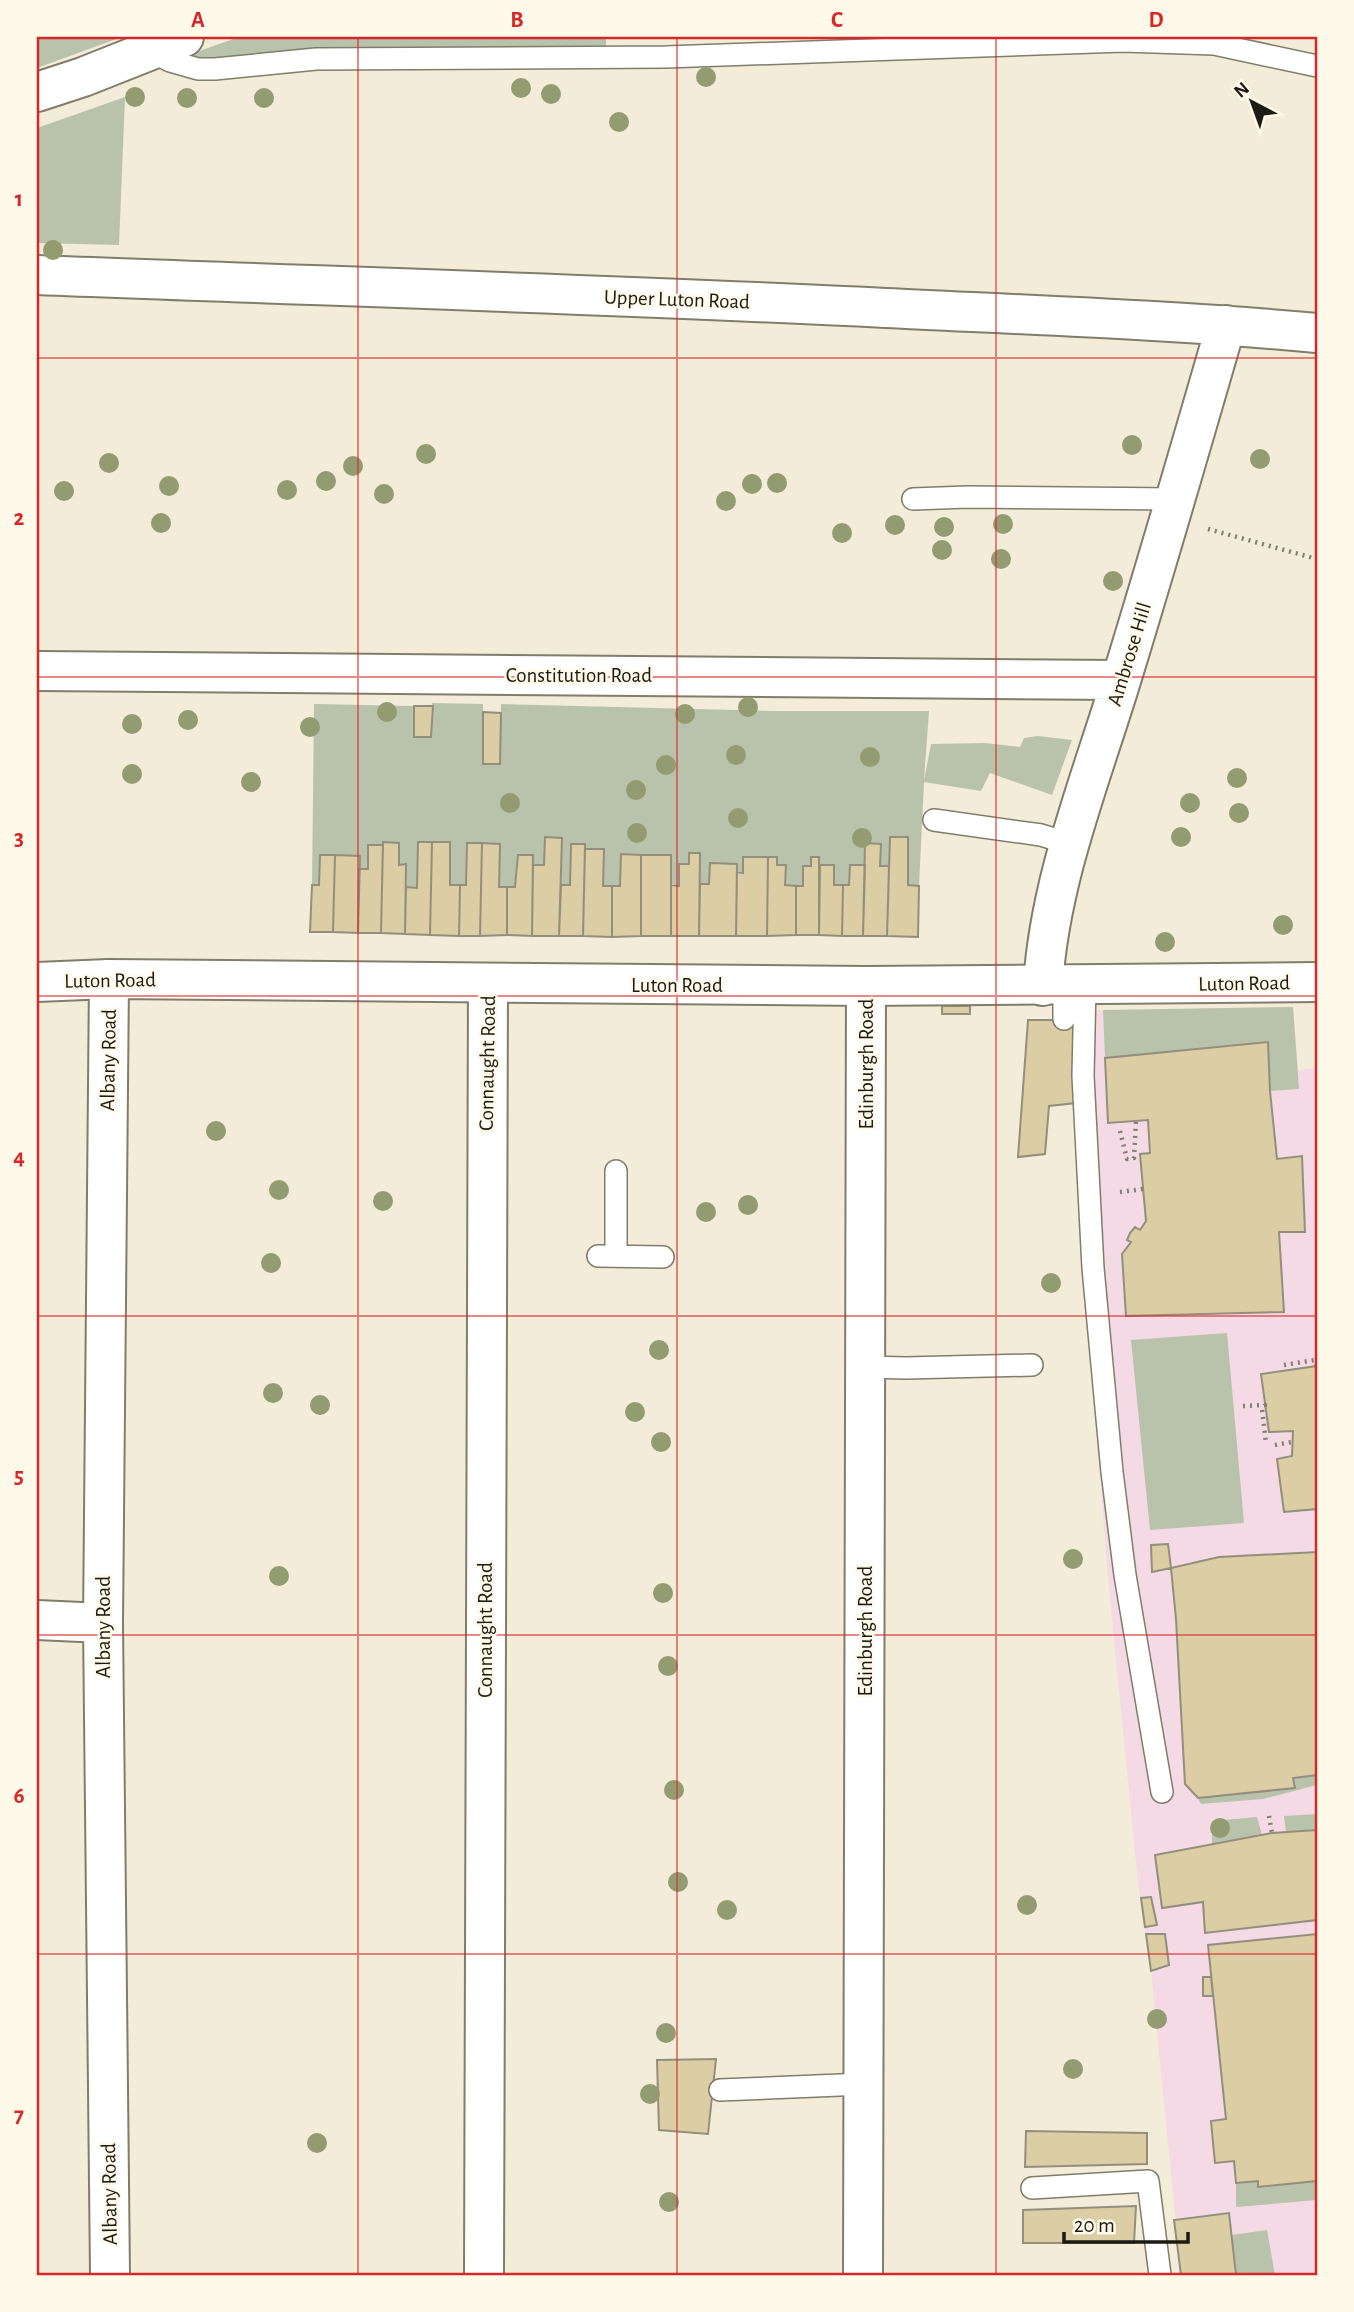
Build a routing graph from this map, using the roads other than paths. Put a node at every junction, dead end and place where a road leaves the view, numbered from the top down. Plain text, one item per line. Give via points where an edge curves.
1 (169, 43) edge
2 (1317, 66) edge
3 (37, 92) edge
4 (37, 275) edge
5 (1226, 325) junction
6 (1317, 333) edge
7 (913, 499) dead end
8 (1172, 509) junction
9 (37, 671) edge
10 (1121, 680) junction
11 (934, 820) dead end
12 (1070, 844) junction
13 (109, 979) junction
14 (37, 982) edge
15 (1317, 982) edge
16 (488, 984) junction
17 (866, 986) junction
18 (1064, 994) junction
19 (616, 1171) dead end
20 (663, 1257) dead end
21 (1032, 1365) dead end
22 (866, 1367) junction
23 (37, 1620) edge
24 (103, 1623) junction
25 (1162, 1792) dead end
26 (864, 2084) junction
27 (720, 2090) dead end
28 (1032, 2188) dead end
29 (110, 2275) edge
30 (484, 2275) edge
31 (863, 2275) edge
32 (1160, 2275) edge

1 - 2 lane via 159,55 198,69 316,59 678,56 1124,41 1214,44
1 - 3 street
4 - 5 street, Upper Luton Road via 658,297
5 - 6 street, Upper Luton Road
5 - 8 street, Ambrose Hill
7 - 8 lane via 981,497
8 - 10 street, Ambrose Hill
9 - 10 street, Constitution Road
10 - 12 street, Ambrose Hill
11 - 12 lane via 1041,835
12 - 18 street, Ambrose Hill via 1045,947
13 - 14 street, Luton Road
13 - 16 street, Luton Road
13 - 24 street, Albany Road
15 - 18 street, Luton Road
16 - 17 street, Luton Road
16 - 30 street, Connaught Road
17 - 18 street, Luton Road
17 - 22 street, Edinburgh Road
18 - 25 lane via 1083,1076 1093,1268 1112,1472
19 - 20 lane via 607,1256
21 - 22 lane
22 - 26 street, Edinburgh Road
23 - 24 street
24 - 29 street, Albany Road
26 - 27 lane
26 - 31 street, Edinburgh Road
28 - 32 lane via 1148,2182

